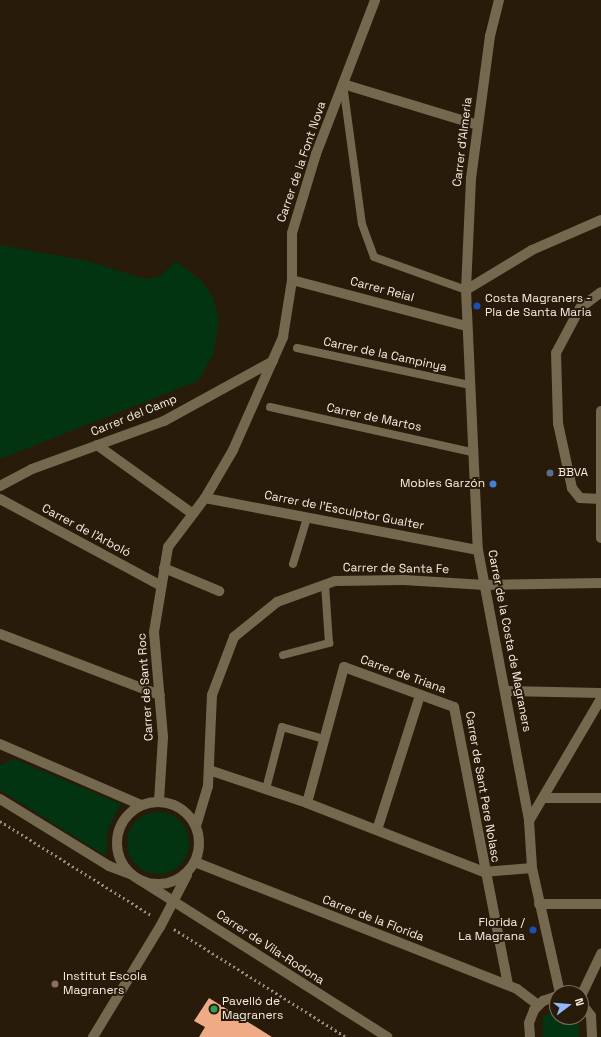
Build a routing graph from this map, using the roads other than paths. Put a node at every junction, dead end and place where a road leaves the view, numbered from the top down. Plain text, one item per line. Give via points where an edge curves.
1 (375, 0) edge
2 (499, 0) edge
3 (343, 84) junction
4 (478, 125) junction
5 (601, 221) edge
6 (292, 280) junction
7 (466, 290) junction
8 (601, 292) edge
9 (466, 326) junction
10 (297, 348) dead end
11 (273, 361) junction
12 (469, 386) junction
13 (270, 407) dead end
14 (601, 411) edge
15 (97, 445) junction
16 (472, 452) junction
17 (0, 486) edge
18 (601, 486) edge
19 (205, 498) junction
20 (0, 499) edge
21 (600, 499) junction
22 (193, 514) junction
23 (308, 518) junction
24 (601, 538) edge
25 (478, 550) junction
26 (293, 564) dead end
27 (164, 568) junction
28 (601, 583) edge
29 (325, 584) junction
30 (160, 585) junction
31 (485, 585) junction
32 (219, 591) dead end
33 (0, 634) edge
34 (283, 655) dead end
35 (505, 691) junction
36 (601, 693) edge
37 (160, 695) junction
38 (420, 695) junction
39 (601, 699) edge
40 (454, 707) joint
41 (324, 739) junction
42 (3, 748) edge
43 (209, 770) junction
44 (266, 789) junction
45 (543, 798) junction
46 (601, 798) edge
47 (0, 800) edge
48 (159, 801) junction
49 (307, 803) junction
50 (141, 805) junction
51 (529, 821) junction
52 (196, 826) junction
53 (377, 830) junction
54 (193, 866) junction
55 (532, 868) junction
56 (484, 872) junction
57 (136, 878) junction
58 (173, 902) junction
59 (539, 904) junction
60 (601, 904) edge
61 (601, 954) edge
62 (508, 985) junction
63 (558, 985) edge
64 (586, 985) edge
65 (549, 1000) edge
66 (538, 1005) junction
67 (589, 1013) edge
68 (595, 1031) edge
69 (93, 1037) edge
70 (387, 1037) edge
71 (530, 1037) edge

1 - 3 street, Carrer de la Font Nova
2 - 4 street, Carrer d'Almeria via 490,36
3 - 4 street
3 - 6 street, Carrer de la Font Nova via 292,233
3 - 7 lane via 362,224 374,258
4 - 7 street, Carrer d'Almeria via 471,179
5 - 7 street via 532,250
6 - 9 street, Carrer Reial
6 - 11 street, Carrer de la Font Nova via 283,337
7 - 9 street, Carrer de la Costa de Magraners
8 - 21 street via 580,308 556,353 558,424 572,488 580,498
9 - 12 street, Carrer de la Costa de Magraners
10 - 12 lane, Carrer de la Campinya
11 - 15 street, Carrer del Camp via 164,421
11 - 19 street, Carrer de Sant Roc via 233,450
12 - 16 street, Carrer de la Costa de Magraners
13 - 16 lane, Carrer de Martos
14 - 18 street
15 - 17 street, Carrer del Camp via 32,469
15 - 22 street
16 - 25 street, Carrer de la Costa de Magraners
18 - 21 street
19 - 22 street, Carrer de Sant Roc
19 - 23 street, Carrer de l'Esculptor Gualter
20 - 30 street, Carrer de l'Arboló
21 - 24 street
22 - 27 street, Carrer de Sant Roc via 168,546
23 - 25 street, Carrer de l'Esculptor Gualter
23 - 26 lane
25 - 31 street, Carrer de la Costa de Magraners
27 - 30 street, Carrer de Sant Roc
27 - 32 street
28 - 31 street, Carrer de Santa Fe
29 - 31 street, Carrer de Santa Fe via 335,581 404,580
29 - 34 lane via 329,643
29 - 43 street, Carrer de Santa Fe via 277,602 234,637 212,695
30 - 37 street, Carrer de Sant Roc via 154,632
31 - 35 street, Carrer de la Costa de Magraners
33 - 37 street
35 - 36 street
35 - 51 street, Carrer de la Costa de Magraners
37 - 48 street, Carrer de Sant Roc via 163,737
38 - 40 street, Carrer de Triana
38 - 41 street, Carrer de Triana via 344,667
38 - 53 street
39 - 45 street
40 - 56 street, Carrer de Sant Pere Nolasc
41 - 44 lane via 282,727
41 - 49 street
42 - 50 street
43 - 44 street
43 - 52 street, Carrer de Santa Fe
44 - 49 street
45 - 46 street
45 - 51 street
47 - 57 street, Carrer de Vila-Rodona via 109,866
48 - 50 street
48 - 52 street via 181,808
49 - 53 street
50 - 57 street via 121,824 117,842 121,860
51 - 55 street, Carrer de la Costa de Magraners
52 - 54 street via 200,844
53 - 56 street
54 - 57 street via 167,884
54 - 58 street
54 - 62 street, Carrer de la Florida
55 - 56 street, Carrer de Sant Pere Nolasc
55 - 59 street, Carrer de la Costa de Magraners
56 - 62 street, Carrer de Sant Pere Nolasc
57 - 58 street, Carrer de Vila-Rodona
58 - 69 street
58 - 70 street, Carrer de Vila-Rodona
59 - 60 street
59 - 63 street, Carrer de la Costa de Magraners
61 - 64 street
62 - 66 street, Carrer de la Florida
65 - 66 street
66 - 71 street via 529,1023
67 - 68 street

